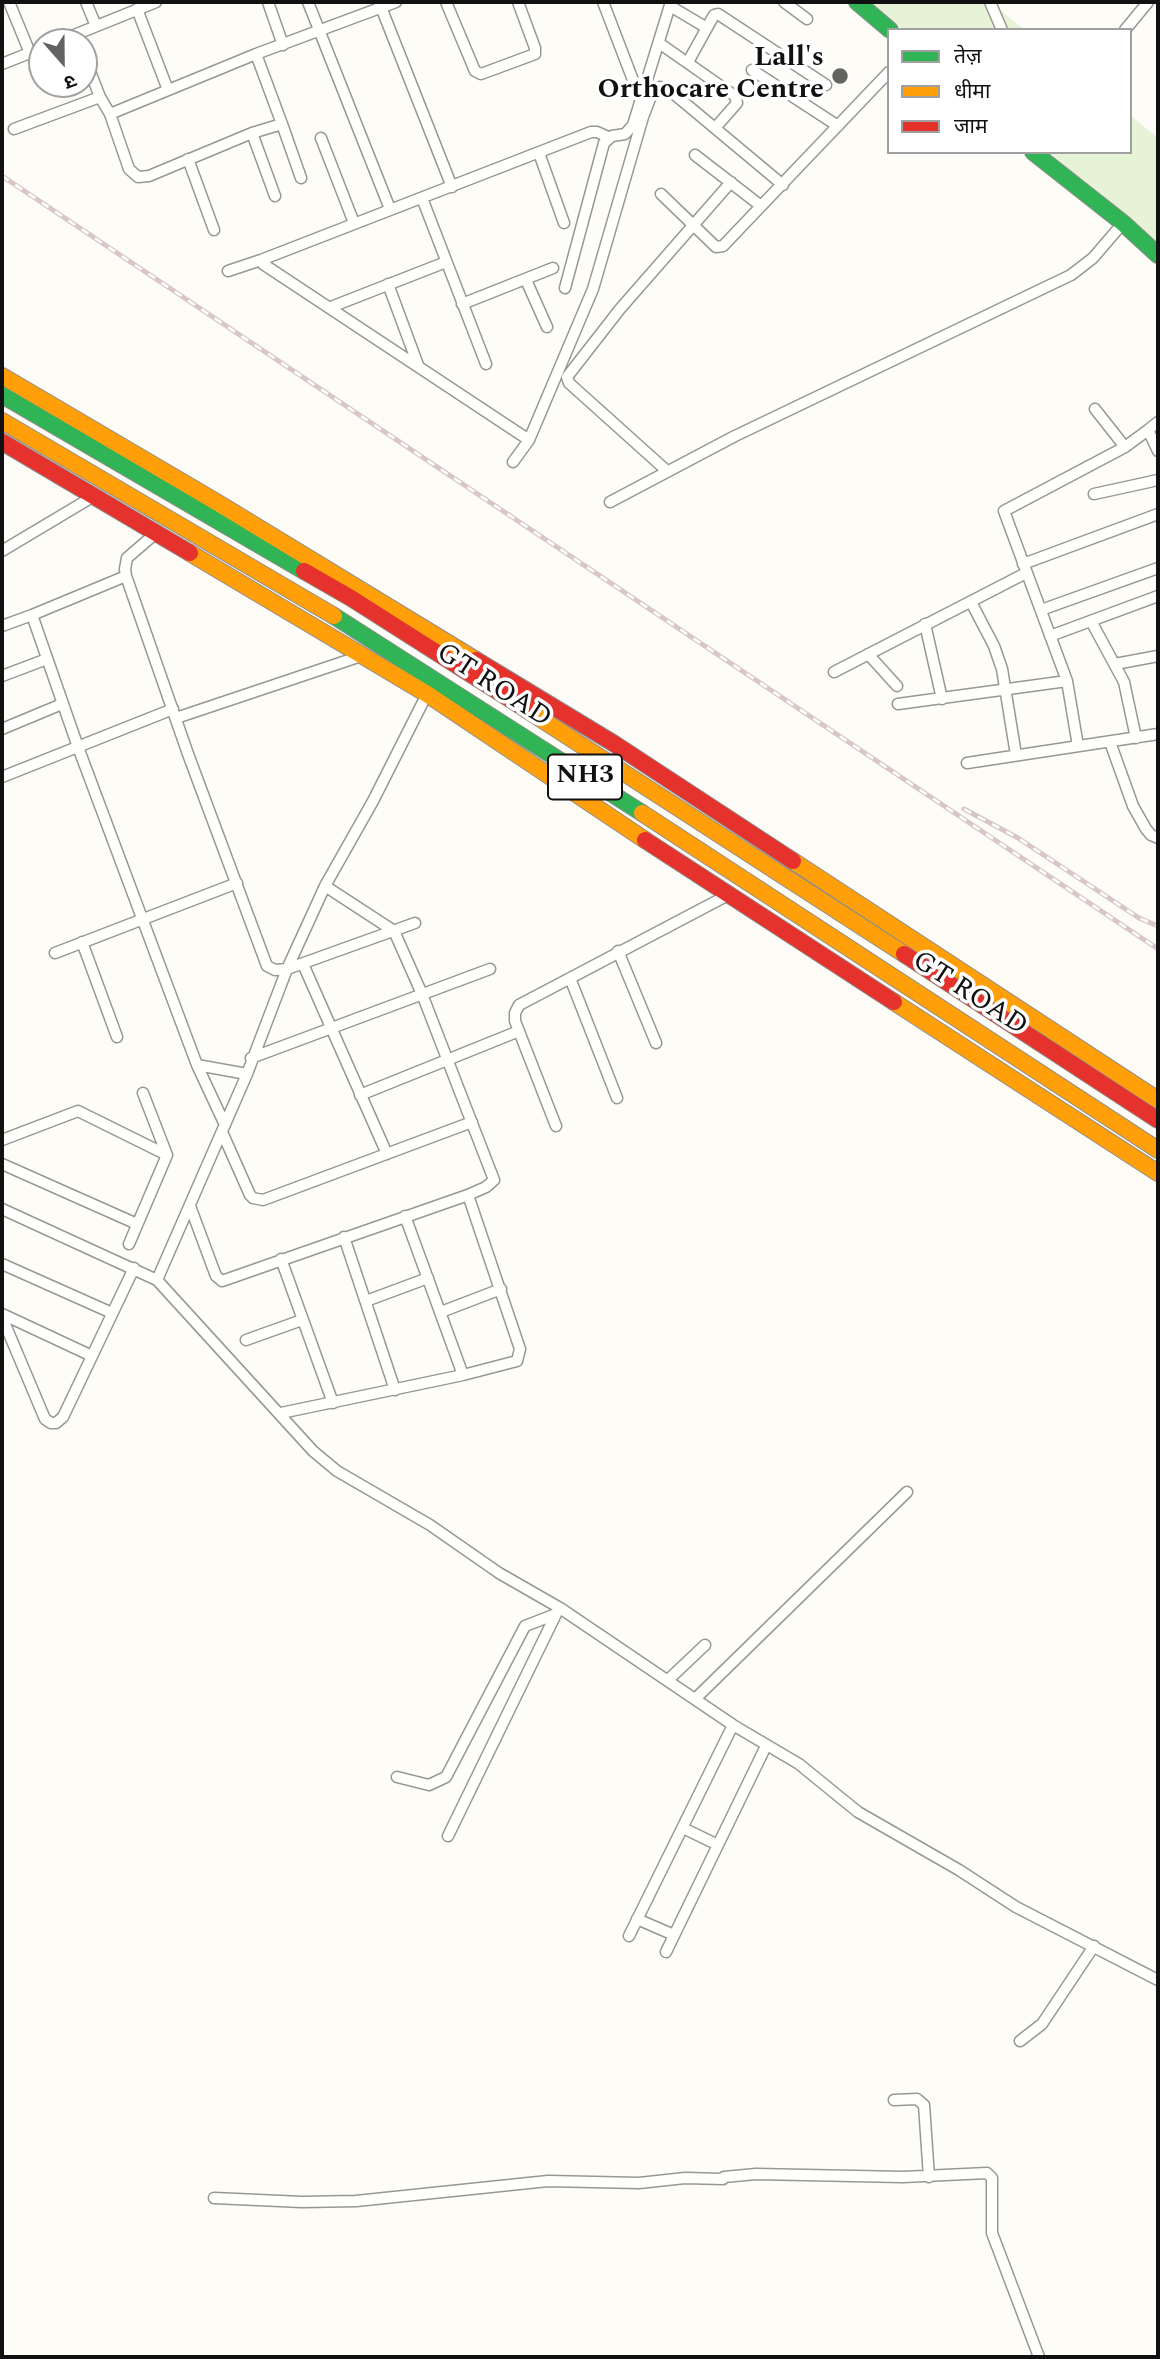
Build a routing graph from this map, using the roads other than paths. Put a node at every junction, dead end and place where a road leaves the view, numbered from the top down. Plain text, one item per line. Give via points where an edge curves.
1 (9, 2) edge
2 (86, 2) edge
3 (156, 2) edge
4 (268, 2) edge
5 (308, 2) edge
6 (396, 2) edge
7 (446, 2) edge
8 (518, 2) edge
9 (603, 2) edge
10 (784, 2) edge
11 (857, 2) edge
12 (990, 2) edge
13 (1148, 2) edge
14 (380, 4) edge
15 (671, 4) edge
16 (137, 9) junction
17 (807, 19) dead end
18 (96, 26) junction
19 (93, 28) edge
20 (707, 28) junction
21 (888, 28) edge
22 (1001, 28) edge
23 (1127, 28) edge
24 (319, 31) junction
25 (659, 43) junction
26 (283, 45) junction
27 (28, 49) edge
28 (256, 54) junction
29 (28, 55) edge
30 (688, 62) junction
31 (2, 64) edge
32 (751, 70) dead end
33 (887, 74) edge
34 (826, 85) dead end
35 (168, 90) junction
36 (98, 92) edge
37 (100, 97) junction
38 (641, 101) junction
39 (110, 114) junction
40 (282, 124) junction
41 (838, 126) junction
42 (715, 128) junction
43 (13, 129) dead end
44 (252, 133) junction
45 (608, 137) junction
46 (321, 138) dead end
47 (539, 153) junction
48 (1036, 154) edge
49 (695, 155) dead end
50 (188, 159) junction
51 (302, 178) dead end
52 (730, 182) junction
53 (783, 185) junction
54 (452, 187) junction
55 (661, 194) dead end
56 (275, 196) dead end
57 (422, 198) junction
58 (761, 206) junction
59 (390, 209) junction
60 (354, 223) junction
61 (564, 223) dead end
62 (1123, 223) junction
63 (695, 224) junction
64 (214, 230) dead end
65 (1158, 255) edge
66 (261, 260) junction
67 (446, 262) junction
68 (553, 268) dead end
69 (228, 271) dead end
70 (526, 279) junction
71 (388, 284) junction
72 (565, 288) dead end
73 (462, 304) junction
74 (331, 307) junction
75 (547, 327) dead end
76 (486, 364) dead end
77 (418, 365) junction
78 (2, 376) edge
79 (2, 395) edge
80 (1095, 409) dead end
81 (2, 421) edge
82 (1158, 422) edge
83 (1148, 430) junction
84 (530, 440) junction
85 (2, 442) edge
86 (1125, 447) junction
87 (1158, 452) edge
88 (513, 462) dead end
89 (667, 471) junction
90 (1158, 480) edge
91 (1094, 494) dead end
92 (94, 496) junction
93 (610, 502) dead end
94 (1158, 514) edge
95 (156, 533) junction
96 (2, 551) edge
97 (1158, 568) edge
98 (1025, 569) junction
99 (126, 576) junction
100 (1158, 596) edge
101 (971, 602) junction
102 (1041, 610) junction
103 (32, 615) junction
104 (1091, 621) junction
105 (925, 624) junction
106 (2, 626) edge
107 (1049, 636) junction
108 (868, 654) junction
109 (360, 656) junction
110 (1158, 656) edge
111 (47, 659) junction
112 (1115, 664) junction
113 (834, 672) dead end
114 (2, 676) edge
115 (1068, 681) junction
116 (897, 686) dead end
117 (1007, 690) junction
118 (427, 694) junction
119 (942, 699) junction
120 (62, 704) junction
121 (898, 704) dead end
122 (175, 713) junction
123 (2, 729) edge
124 (1158, 734) edge
125 (1136, 738) junction
126 (1110, 742) junction
127 (1078, 746) junction
128 (78, 747) junction
129 (1016, 755) junction
130 (967, 763) dead end
131 (2, 777) edge
132 (1158, 838) edge
133 (237, 883) junction
134 (325, 886) junction
135 (730, 894) junction
136 (142, 918) junction
137 (415, 923) dead end
138 (394, 931) junction
139 (82, 942) junction
140 (618, 951) junction
141 (55, 953) dead end
142 (303, 964) junction
143 (490, 968) dead end
144 (287, 969) junction
145 (570, 978) junction
146 (422, 993) junction
147 (330, 1029) junction
148 (519, 1031) junction
149 (117, 1037) dead end
150 (656, 1043) dead end
151 (251, 1058) junction
152 (447, 1059) junction
153 (197, 1065) junction
154 (247, 1074) junction
155 (143, 1093) dead end
156 (360, 1095) junction
157 (617, 1098) dead end
158 (1158, 1100) edge
159 (1158, 1120) edge
160 (472, 1122) junction
161 (556, 1126) dead end
162 (223, 1128) junction
163 (2, 1140) edge
164 (1158, 1150) edge
165 (387, 1154) junction
166 (167, 1155) junction
167 (2, 1164) edge
168 (1158, 1173) edge
169 (468, 1195) junction
170 (190, 1206) junction
171 (2, 1209) edge
172 (405, 1216) junction
173 (137, 1224) junction
174 (344, 1237) junction
175 (129, 1244) dead end
176 (281, 1259) junction
177 (2, 1264) edge
178 (134, 1268) junction
179 (428, 1278) junction
180 (158, 1280) junction
181 (500, 1289) junction
182 (366, 1301) junction
183 (440, 1312) junction
184 (112, 1313) junction
185 (2, 1315) edge
186 (302, 1320) junction
187 (246, 1340) dead end
188 (92, 1356) junction
189 (463, 1375) junction
190 (396, 1390) junction
191 (333, 1403) junction
192 (281, 1413) junction
193 (907, 1492) dead end
194 (558, 1611) junction
195 (705, 1645) dead end
196 (668, 1680) junction
197 (695, 1699) junction
198 (733, 1725) junction
199 (766, 1746) junction
200 (397, 1777) dead end
201 (682, 1828) junction
202 (448, 1836) dead end
203 (718, 1845) junction
204 (638, 1919) junction
205 (674, 1935) junction
206 (629, 1936) dead end
207 (1094, 1946) junction
208 (666, 1952) dead end
209 (1158, 1980) edge
210 (1020, 2041) dead end
211 (894, 2100) dead end
212 (929, 2177) junction
213 (214, 2197) dead end
214 (1038, 2357) edge

1 - 27 street
2 - 18 street
3 - 16 street
4 - 26 street
5 - 24 street
6 - 14 street
7 - 8 street via 475,71 485,74 535,54
9 - 38 street
10 - 17 street
11 - 21 main road
12 - 22 street
13 - 23 street
14 - 24 street
14 - 54 street
15 - 20 street
15 - 25 street
16 - 18 street
16 - 35 street
18 - 19 street
20 - 30 street
20 - 34 street via 714,15 721,15
24 - 26 street
24 - 59 street
25 - 30 street
25 - 38 street
26 - 28 street
28 - 35 street
28 - 40 street
29 - 31 street
30 - 42 street via 737,99
32 - 41 street
33 - 41 street
35 - 39 street
36 - 37 street
37 - 39 street
37 - 43 street
38 - 45 street via 631,129
39 - 50 street via 134,175 143,178
40 - 44 street
40 - 51 street
41 - 53 street
42 - 53 street
42 - 84 street via 668,89 653,90 593,289
44 - 50 street
44 - 56 street
45 - 47 street via 594,132
45 - 72 street
46 - 60 street
47 - 54 street
47 - 61 street
48 - 62 main road
49 - 52 street
50 - 64 street
52 - 58 street
52 - 63 street
53 - 58 street
54 - 57 street
55 - 63 street
57 - 59 street
57 - 67 street
58 - 63 street via 721,247
59 - 60 street
60 - 66 street
62 - 65 main road
62 - 89 street via 1093,258 1071,275
63 - 89 street via 567,376 569,383
66 - 69 street
66 - 74 street
67 - 71 street
67 - 73 street
68 - 70 street
70 - 73 street
70 - 75 street
71 - 74 street
71 - 77 street
73 - 76 street
74 - 77 street
77 - 84 street
78 - 158 main road via 613,743
79 - 159 main road, GT ROAD / NH3 via 351,598
80 - 86 street
81 - 164 main road, GT ROAD / NH3 via 335,617
82 - 83 street
83 - 86 street
83 - 87 street
84 - 88 street
85 - 92 main road
86 - 98 street via 1004,511
89 - 93 street
90 - 91 street
92 - 95 main road
92 - 96 street
94 - 98 street
95 - 99 street via 127,558
95 - 109 main road
97 - 102 street
98 - 101 street
98 - 102 street
99 - 103 street
99 - 122 street
100 - 104 street
101 - 105 street
101 - 117 street via 999,657
102 - 107 street
103 - 106 street
103 - 111 street
104 - 107 street
104 - 112 street
105 - 108 street
105 - 119 street
107 - 115 street
108 - 113 street
108 - 116 street
109 - 118 main road
109 - 122 street
110 - 112 street
111 - 114 street
111 - 120 street
112 - 125 street via 1124,682
115 - 117 street
115 - 127 street
117 - 119 street
117 - 129 street
118 - 134 street
118 - 135 main road
119 - 121 street
120 - 123 street
120 - 128 street
122 - 128 street
122 - 133 street
124 - 125 street
125 - 126 street
126 - 127 street
126 - 132 street via 1133,806 1146,829
127 - 129 street
128 - 131 street
128 - 136 street
129 - 130 street
133 - 136 street
133 - 144 street via 267,966
134 - 138 street
134 - 144 street
135 - 140 street
135 - 168 main road
136 - 139 street
136 - 153 street
137 - 138 street
138 - 142 street
138 - 146 street
139 - 141 street
139 - 149 street
140 - 145 street
140 - 150 street
142 - 144 street
142 - 147 street
143 - 146 street
144 - 151 street
145 - 148 street via 519,1005 515,1013
145 - 157 street
146 - 147 street
146 - 152 street
147 - 151 street
147 - 156 street
148 - 152 street
148 - 161 street
151 - 154 street
152 - 156 street
152 - 160 street
153 - 154 street
153 - 162 street
154 - 162 street
155 - 166 street
156 - 165 street
160 - 165 street
160 - 169 street via 494,1180
162 - 165 street via 250,1195 258,1200
162 - 170 street
163 - 166 street via 78,1111
166 - 173 street
167 - 173 street
169 - 172 street
169 - 181 street
170 - 176 street via 219,1279
170 - 180 street
171 - 178 street
172 - 174 street
172 - 179 street
173 - 175 street
174 - 176 street
174 - 182 street
176 - 186 street
177 - 184 street
178 - 180 street
178 - 184 street
179 - 182 street
179 - 183 street
180 - 192 street
181 - 183 street
181 - 189 street via 520,1356 511,1363
182 - 190 street
183 - 189 street
184 - 188 street
185 - 188 street
185 - 188 street via 47,1422 56,1423 63,1417
186 - 187 street
186 - 191 street
189 - 190 street
190 - 191 street
191 - 192 street
192 - 194 street via 337,1471 430,1525
193 - 197 street
194 - 196 street
194 - 200 street via 525,1626 446,1777 429,1785
194 - 202 street
195 - 196 street
196 - 197 street
197 - 198 street
198 - 199 street
198 - 201 street
199 - 203 street
199 - 207 street via 799,1764 868,1818 1016,1908
201 - 203 street
201 - 204 street
203 - 205 street
204 - 205 street
204 - 206 street
205 - 208 street
207 - 209 street
207 - 210 street via 1046,2020
211 - 212 street via 917,2099 924,2105
212 - 213 street via 756,2174 645,2183 548,2181 356,2202
212 - 214 street via 987,2173 992,2178 992,2233

